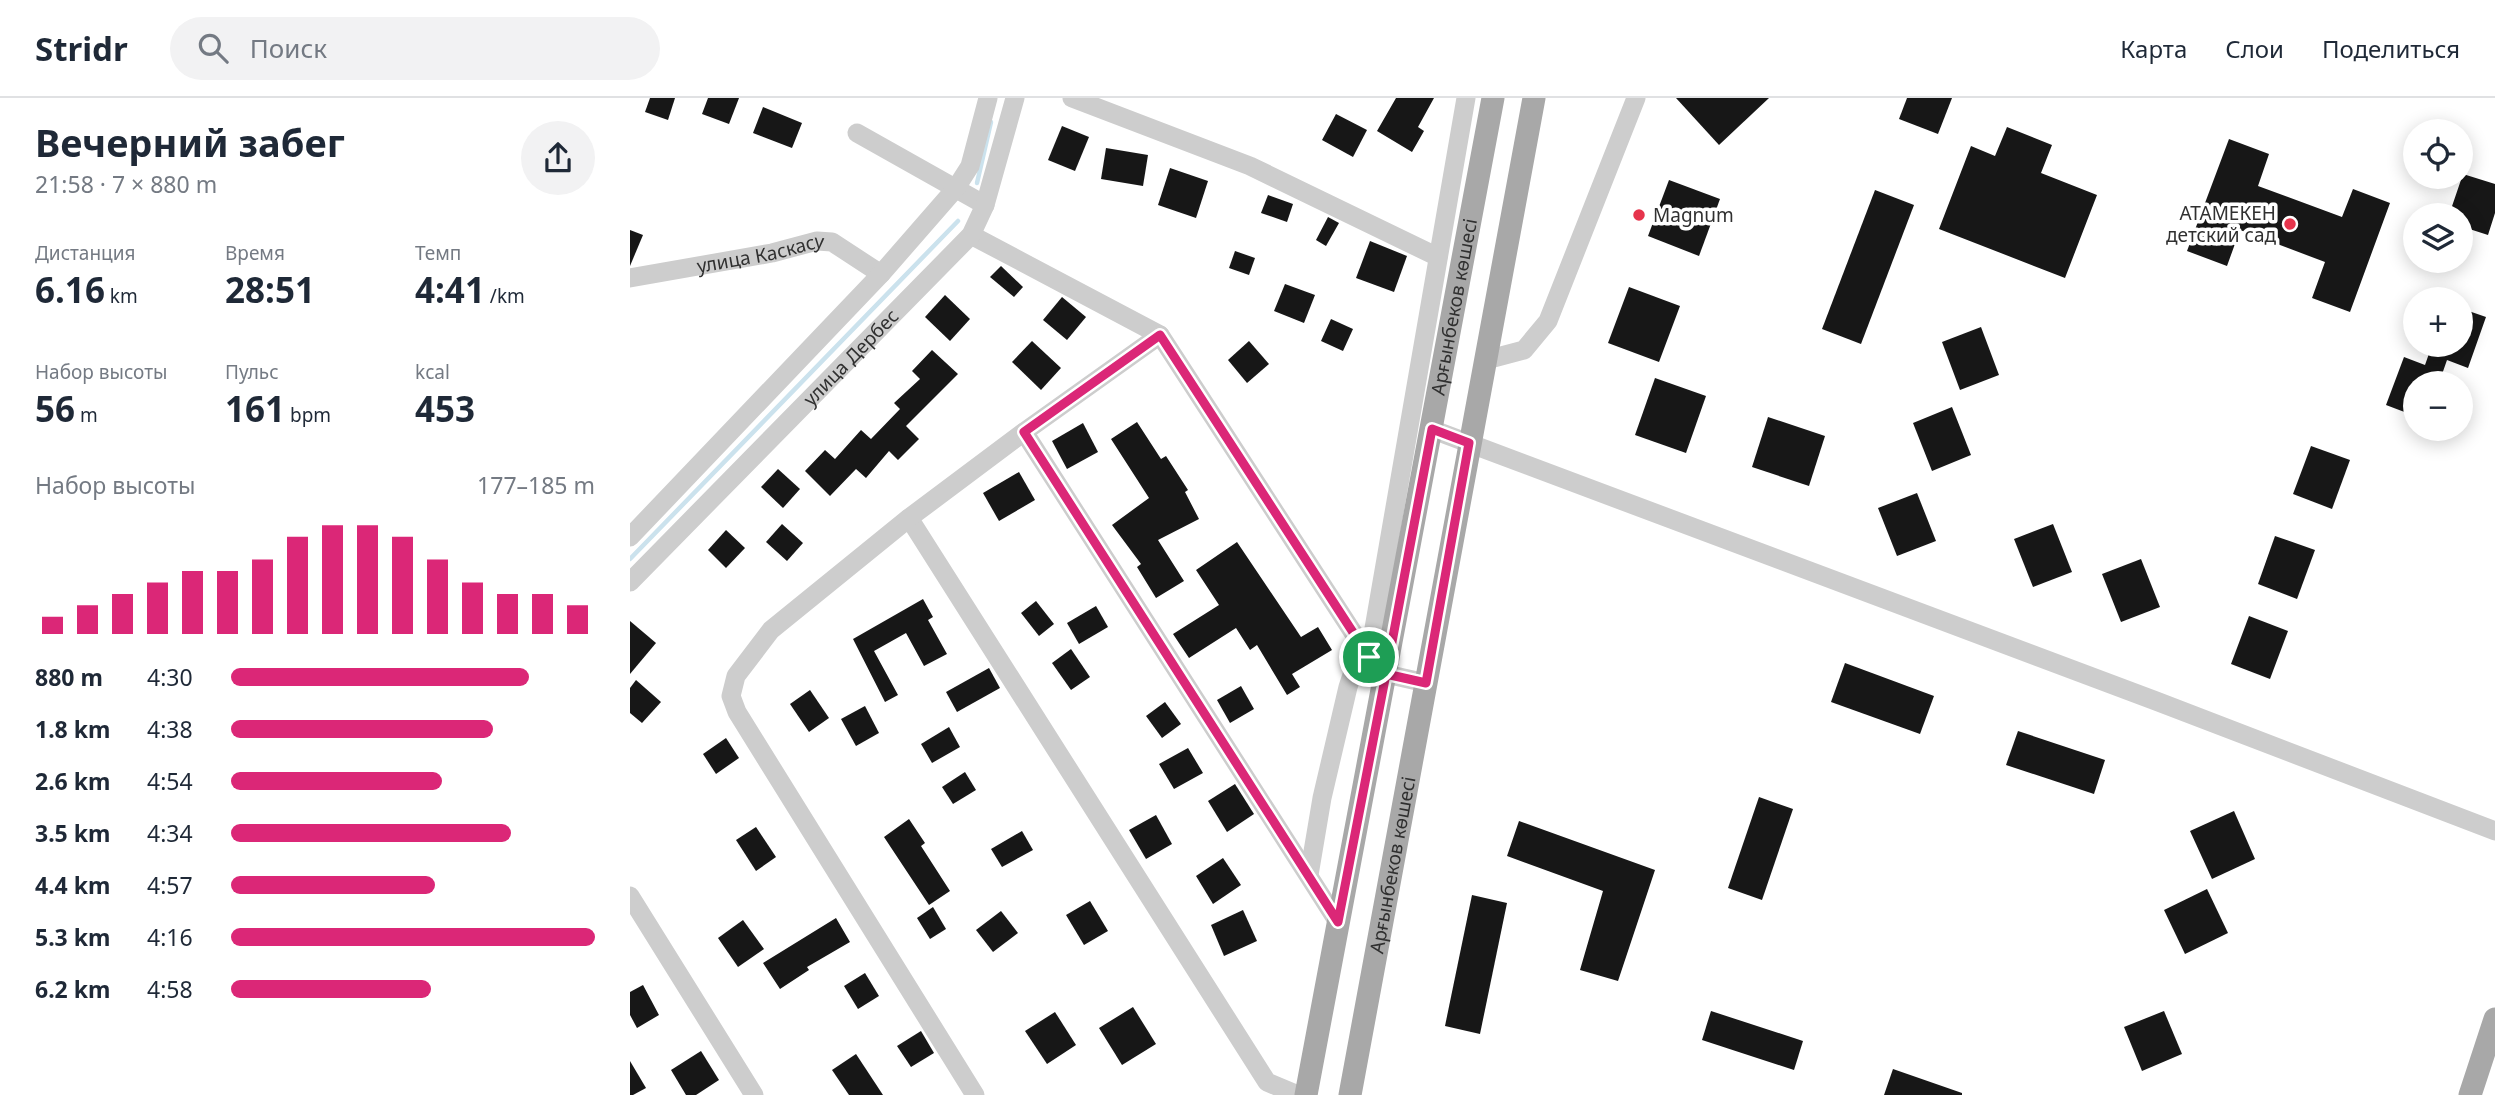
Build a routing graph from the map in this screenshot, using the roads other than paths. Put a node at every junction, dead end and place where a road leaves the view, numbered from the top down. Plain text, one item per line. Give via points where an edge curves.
1 (988, 98) edge
2 (1015, 98) edge
3 (1072, 98) edge
4 (1466, 98) edge
5 (1493, 98) edge
6 (1534, 98) edge
7 (1636, 98) edge
8 (857, 132) dead end
9 (956, 188) junction
10 (985, 205) junction
11 (971, 235) junction
12 (1438, 257) junction
13 (881, 274) junction
14 (630, 278) edge
15 (1160, 335) junction
16 (1486, 360) junction
17 (1432, 429) junction
18 (1024, 432) junction
19 (1469, 443) junction
20 (909, 518) junction
21 (630, 537) edge
22 (630, 582) edge
23 (1369, 657) junction
24 (1386, 674) junction
25 (1426, 683) junction
26 (2495, 831) edge
27 (1309, 875) junction
28 (630, 896) edge
29 (1338, 922) junction
30 (2495, 1019) edge
31 (754, 1095) edge
32 (975, 1095) edge
33 (1298, 1095) edge
34 (1306, 1095) edge
35 (1350, 1095) edge
36 (2470, 1095) edge

1 - 9 street, улица Дербес via 970,166
2 - 10 street, улица Дербес
3 - 12 street via 1250,166
4 - 12 street
5 - 17 main road, Арғынбеков көшесі
6 - 16 main road, Арғынбеков көшесі
7 - 16 street via 1548,321 1524,350
8 - 9 street
9 - 10 street
9 - 13 street, улица Дербес
10 - 11 street, улица Дербес
11 - 15 street
11 - 22 street, улица Дербес
12 - 23 street
13 - 14 street, улица Каскасу via 832,242 817,241
13 - 21 street, улица Дербес
15 - 18 street
15 - 23 street
16 - 19 main road, Арғынбеков көшесі
17 - 19 street
17 - 24 main road, Арғынбеков көшесі
18 - 20 street
18 - 27 street
19 - 25 main road, Арғынбеков көшесі
19 - 26 street
20 - 32 street via 772,630 736,676 731,696
20 - 33 street via 1268,1082
23 - 24 street
23 - 27 street via 1353,672 1348,687
24 - 25 street
24 - 29 main road, Арғынбеков көшесі
25 - 35 main road, Арғынбеков көшесі
27 - 29 street
28 - 31 street
29 - 34 main road, Арғынбеков көшесі
30 - 36 main road

